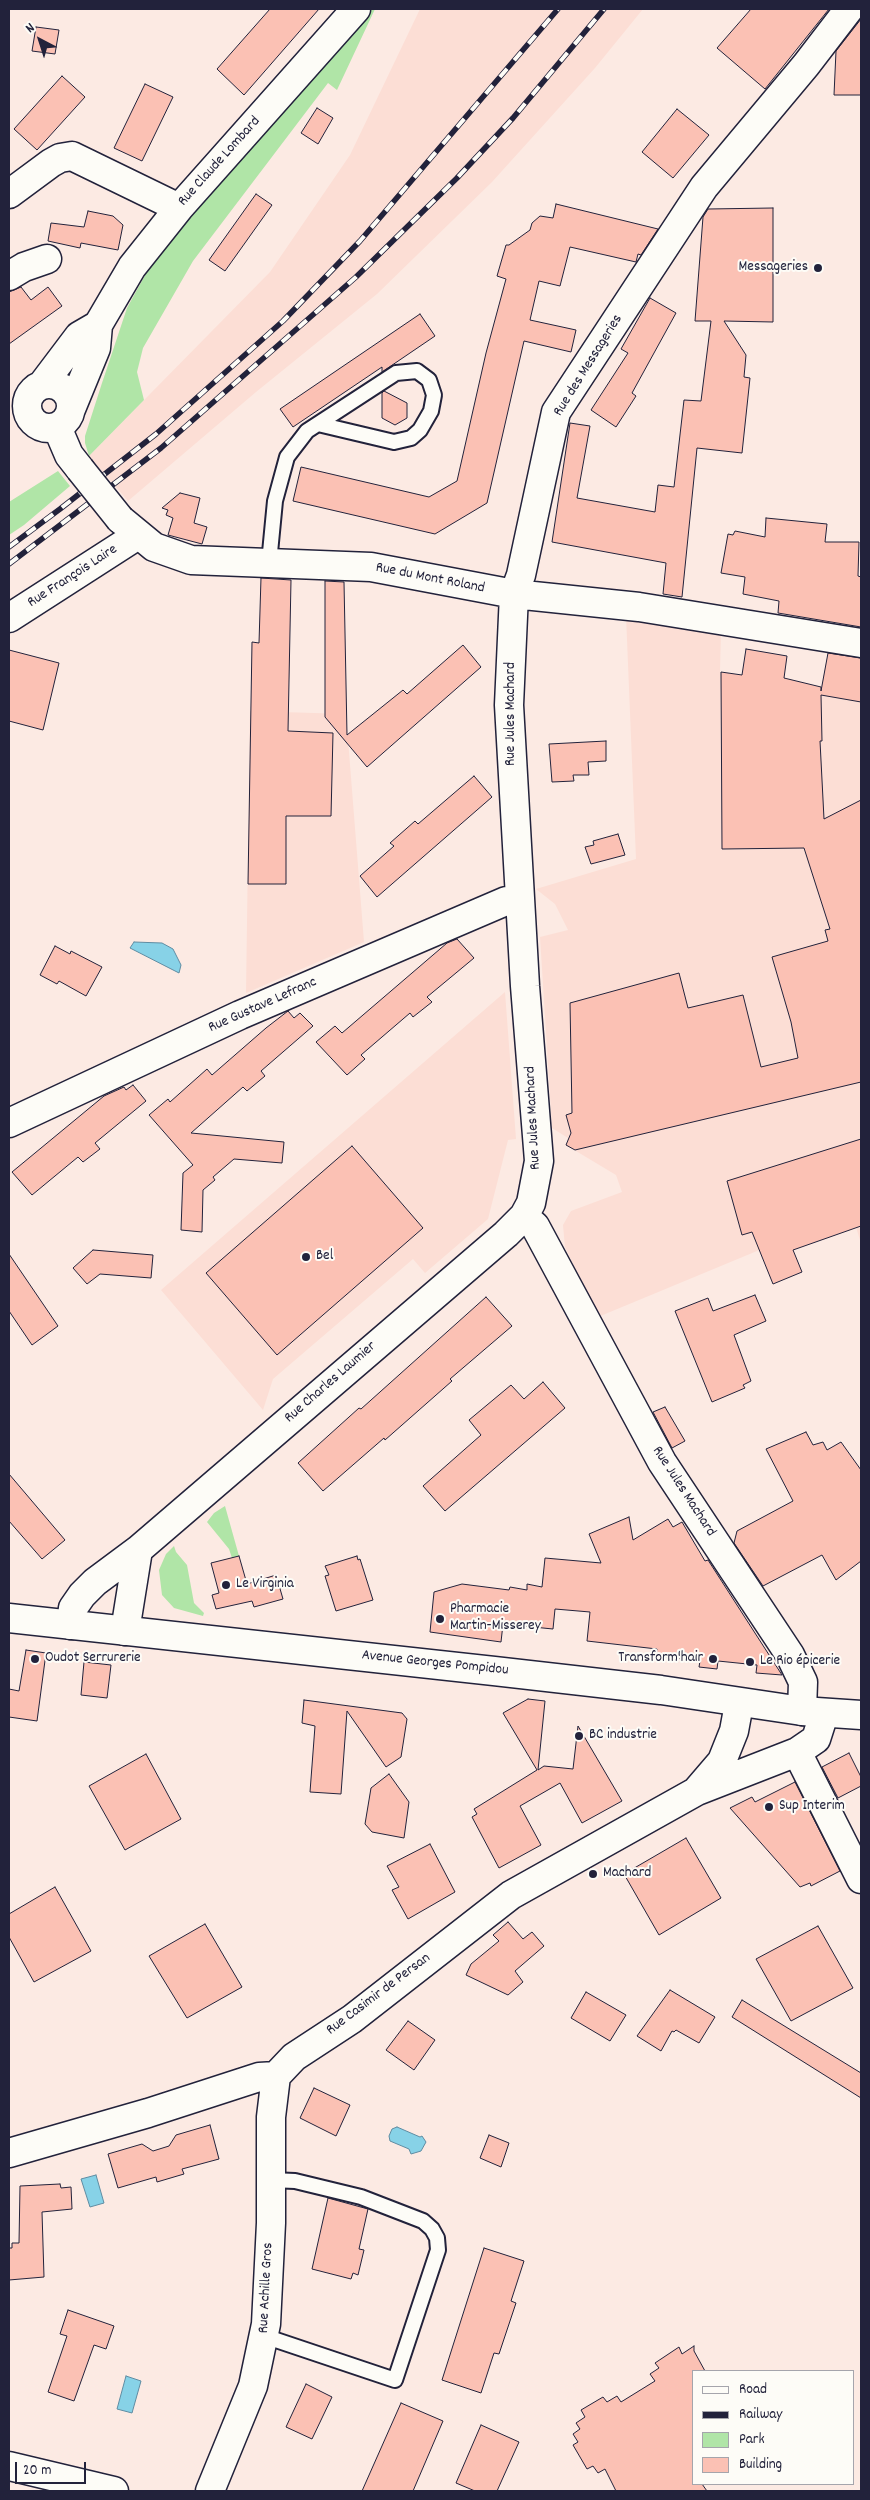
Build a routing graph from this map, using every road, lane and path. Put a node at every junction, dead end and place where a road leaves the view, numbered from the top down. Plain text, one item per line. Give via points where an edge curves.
1 (356, 9) edge
2 (849, 9) edge
3 (9, 194) edge
4 (179, 208) junction
5 (47, 259) dead end
6 (9, 276) edge
7 (98, 325) junction
8 (39, 386) junction
9 (9, 389) edge
10 (43, 421) edge
11 (318, 424) junction
12 (129, 527) junction
13 (269, 563) junction
14 (514, 594) junction
15 (9, 618) edge
16 (861, 643) edge
17 (520, 899) junction
18 (9, 1123) edge
19 (524, 1216) junction
20 (138, 1550) junction
21 (9, 1618) edge
22 (71, 1625) junction
23 (125, 1631) junction
24 (739, 1704) junction
25 (813, 1713) junction
26 (861, 1715) edge
27 (797, 1752) junction
28 (697, 1791) junction
29 (861, 1879) edge
30 (276, 2076) junction
31 (9, 2154) edge
32 (271, 2180) junction
33 (264, 2336) junction
34 (9, 2466) edge
35 (114, 2491) edge
36 (210, 2491) edge

1 - 4 street, Rue Claude Lombard
2 - 14 street, Rue des Messageries via 704,187 556,412 522,575
3 - 4 street via 51,163 72,156
4 - 7 street, Rue Claude Lombard via 132,267
5 - 6 street
7 - 8 street, Rue Claude Lombard via 79,336
7 - 10 street, Rue Claude Lombard via 96,348
8 - 9 street
8 - 10 street, Rue Claude Lombard via 31,392 26,406 30,419
8 - 10 street via 56,385 68,394
10 - 12 street, Rue du Mont Roland, bridge
11 - 11 lane via 396,373 417,372 429,380 434,395 431,411 411,438 394,442
11 - 13 lane via 307,430 287,457 275,502
12 - 13 street, Rue du Mont Roland via 154,547 191,560
12 - 15 street, Rue François Laire
13 - 14 street, Rue du Mont Roland via 371,567
14 - 16 street, Rue du Mont Roland via 639,607
14 - 17 street, Rue Jules Machard via 509,726
17 - 18 street, Rue Gustave Lefranc via 506,901 254,1009
17 - 19 street, Rue Jules Machard via 539,1161 531,1203
19 - 20 street, Rue Charles Laumier
19 - 25 street, Rue Jules Machard via 535,1226 662,1462 790,1655
20 - 22 street, Rue Charles Laumier via 82,1595 73,1608
20 - 23 street
21 - 22 street, Avenue Georges Pompidou
22 - 23 street, Avenue Georges Pompidou
23 - 24 street, Avenue Georges Pompidou via 602,1683
24 - 25 street, Avenue Georges Pompidou
24 - 28 street, Rue Casimir de Persan via 734,1730 722,1762
25 - 26 street, Avenue Georges Pompidou
25 - 27 street, Rue Casimir de Persan via 816,1739
27 - 28 street, Rue Casimir de Persan
27 - 29 street
28 - 30 street, Rue Casimir de Persan via 511,1895 352,2019 294,2057
30 - 31 street via 258,2077
30 - 32 street, Rue Achille Gros via 271,2117
32 - 33 street, Rue Achille Gros
32 - 33 lane via 295,2181 361,2197 423,2221 437,2238 438,2250 395,2380
33 - 36 street, Rue Achille Gros via 253,2386
34 - 35 street

